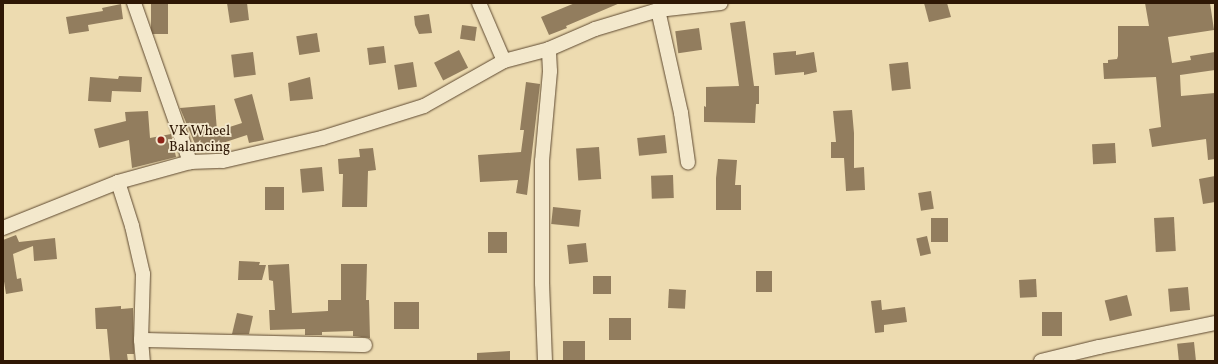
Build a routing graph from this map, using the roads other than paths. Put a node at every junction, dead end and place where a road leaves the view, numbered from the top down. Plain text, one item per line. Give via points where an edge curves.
1 (134, 3) edge
2 (479, 3) edge
3 (716, 3) edge
4 (658, 10) junction
5 (549, 48) junction
6 (504, 61) junction
7 (190, 162) junction
8 (688, 163) dead end
9 (118, 182) junction
10 (3, 228) edge
11 (1215, 323) edge
12 (141, 340) junction
13 (365, 344) dead end
14 (143, 361) edge
15 (545, 361) edge
16 (1041, 361) edge

1 - 7 street
2 - 6 street
3 - 4 street
4 - 5 street via 595,29
4 - 8 street via 681,113
5 - 6 street
5 - 15 street via 550,71 542,161
6 - 7 street via 424,106 322,138 223,161
7 - 9 street
9 - 10 street
9 - 12 street via 143,274
11 - 16 street
12 - 13 street
12 - 14 street

